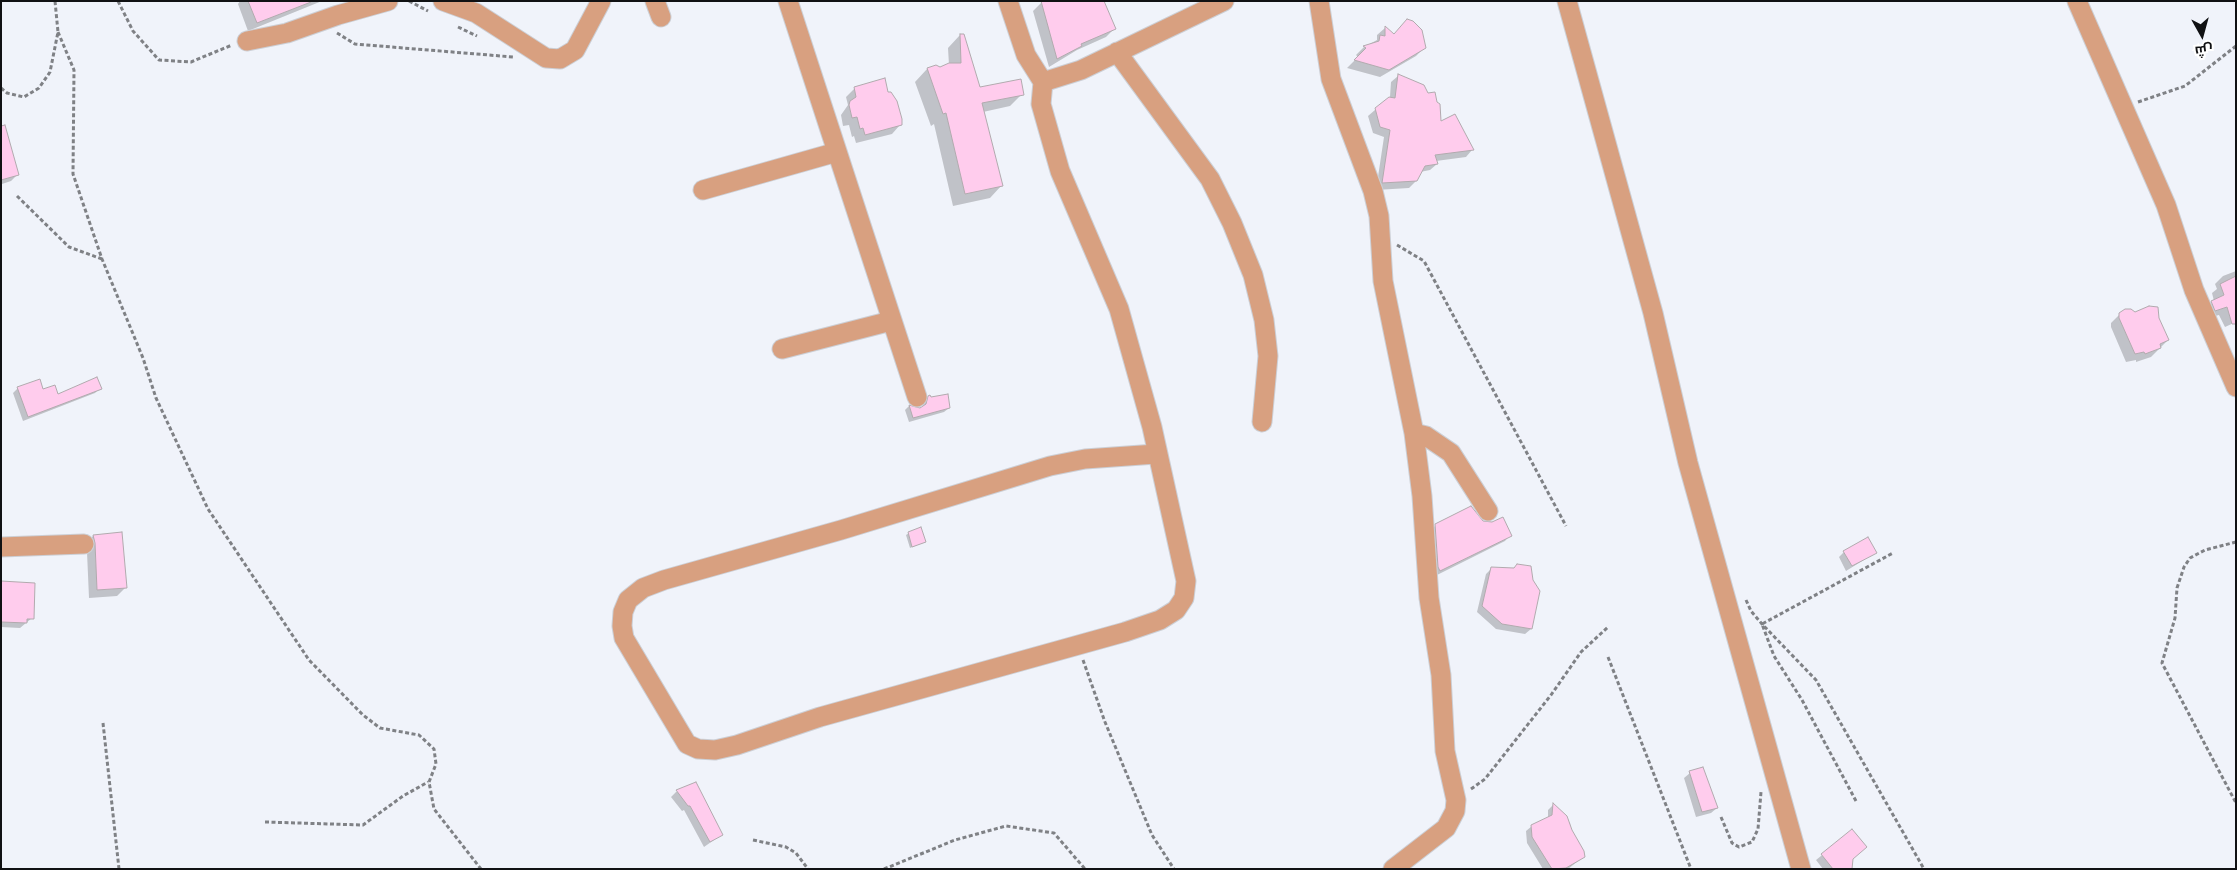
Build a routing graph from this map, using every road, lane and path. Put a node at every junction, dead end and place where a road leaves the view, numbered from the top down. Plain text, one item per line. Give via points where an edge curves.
1 (55, 1) edge
2 (118, 1) edge
3 (388, 1) edge
4 (408, 1) edge
5 (601, 1) edge
6 (788, 1) edge
7 (1008, 1) edge
8 (1319, 1) edge
9 (1568, 1) edge
10 (2077, 1) edge
11 (1220, 2) edge
12 (439, 8) edge
13 (318, 22) junction
14 (451, 23) dead end
15 (58, 32) junction
16 (247, 40) joint
17 (485, 41) dead end
18 (2236, 46) edge
19 (502, 49) dead end
20 (1117, 52) junction
21 (1042, 82) junction
22 (1, 88) edge
23 (2123, 106) junction
24 (837, 152) junction
25 (703, 190) dead end
26 (17, 196) dead end
27 (1381, 236) junction
28 (102, 259) junction
29 (891, 321) junction
30 (782, 349) dead end
31 (2236, 387) edge
32 (917, 397) dead end
33 (1262, 422) dead end
34 (1414, 433) junction
35 (1156, 454) junction
36 (1488, 511) dead end
37 (1566, 526) dead end
38 (2236, 542) edge
39 (84, 544) dead end
40 (1, 547) edge
41 (1893, 553) dead end
42 (1744, 596) dead end
43 (1762, 624) junction
44 (1608, 627) dead end
45 (1075, 644) junction
46 (1608, 657) dead end
47 (103, 722) dead end
48 (428, 782) junction
49 (1762, 783) dead end
50 (1456, 800) junction
51 (1856, 801) dead end
52 (2236, 803) edge
53 (1722, 817) dead end
54 (265, 822) dead end
55 (754, 840) dead end
56 (119, 869) edge
57 (481, 869) edge
58 (808, 869) edge
59 (884, 869) edge
60 (1085, 869) edge
61 (1174, 869) edge
62 (1393, 869) edge
63 (1691, 869) edge
64 (1801, 869) edge
65 (1924, 869) edge

1 - 15 path
2 - 16 path via 133,31 159,60 190,62
3 - 13 street
4 - 12 path
5 - 12 street via 575,50 560,59 546,58 476,13
6 - 24 street
7 - 21 street via 1026,55
8 - 27 street via 1331,79 1373,191
9 - 64 street via 1654,312 1688,464
10 - 23 street
11 - 20 street
13 - 16 street via 288,33
13 - 19 path via 355,44 520,58
14 - 17 path
15 - 22 path via 50,72 39,88 24,97
15 - 28 path via 74,70 73,174
18 - 23 path via 2185,86
20 - 21 street via 1081,70
20 - 33 street via 1210,179 1239,240 1264,320 1267,347
21 - 35 street via 1042,104 1060,171 1119,309 1152,427
23 - 31 street via 2166,205 2194,290
24 - 25 street
24 - 29 street
26 - 28 path via 68,247
27 - 34 street via 1383,282
27 - 37 path via 1424,261
28 - 48 path via 156,398 208,509 309,660 363,716 380,728 419,734 434,748 436,764
29 - 30 street
29 - 32 street
34 - 36 street via 1426,436 1451,453
34 - 50 street via 1429,598 1441,675 1445,751
35 - 45 street via 1184,564 1184,598 1176,610 1160,620
35 - 45 street via 1085,459 1050,466 664,580 643,588 628,600 622,626 632,654 687,744 698,749 715,750
38 - 52 path via 2205,550 2190,558 2184,567 2177,588 2175,618 2162,664
39 - 40 street
41 - 43 path
42 - 43 path
43 - 51 path via 1774,656 1802,700
43 - 65 path via 1816,680
44 - 50 path via 1581,652 1485,779
45 - 61 path via 1152,836
46 - 63 path
47 - 56 path
48 - 54 path via 363,825
48 - 57 path via 434,809
49 - 53 path via 1758,829 1752,842 1739,847 1732,843
50 - 62 street via 1455,811 1446,828
55 - 58 path via 786,847 796,853
59 - 60 path via 955,840 1006,826 1054,833

